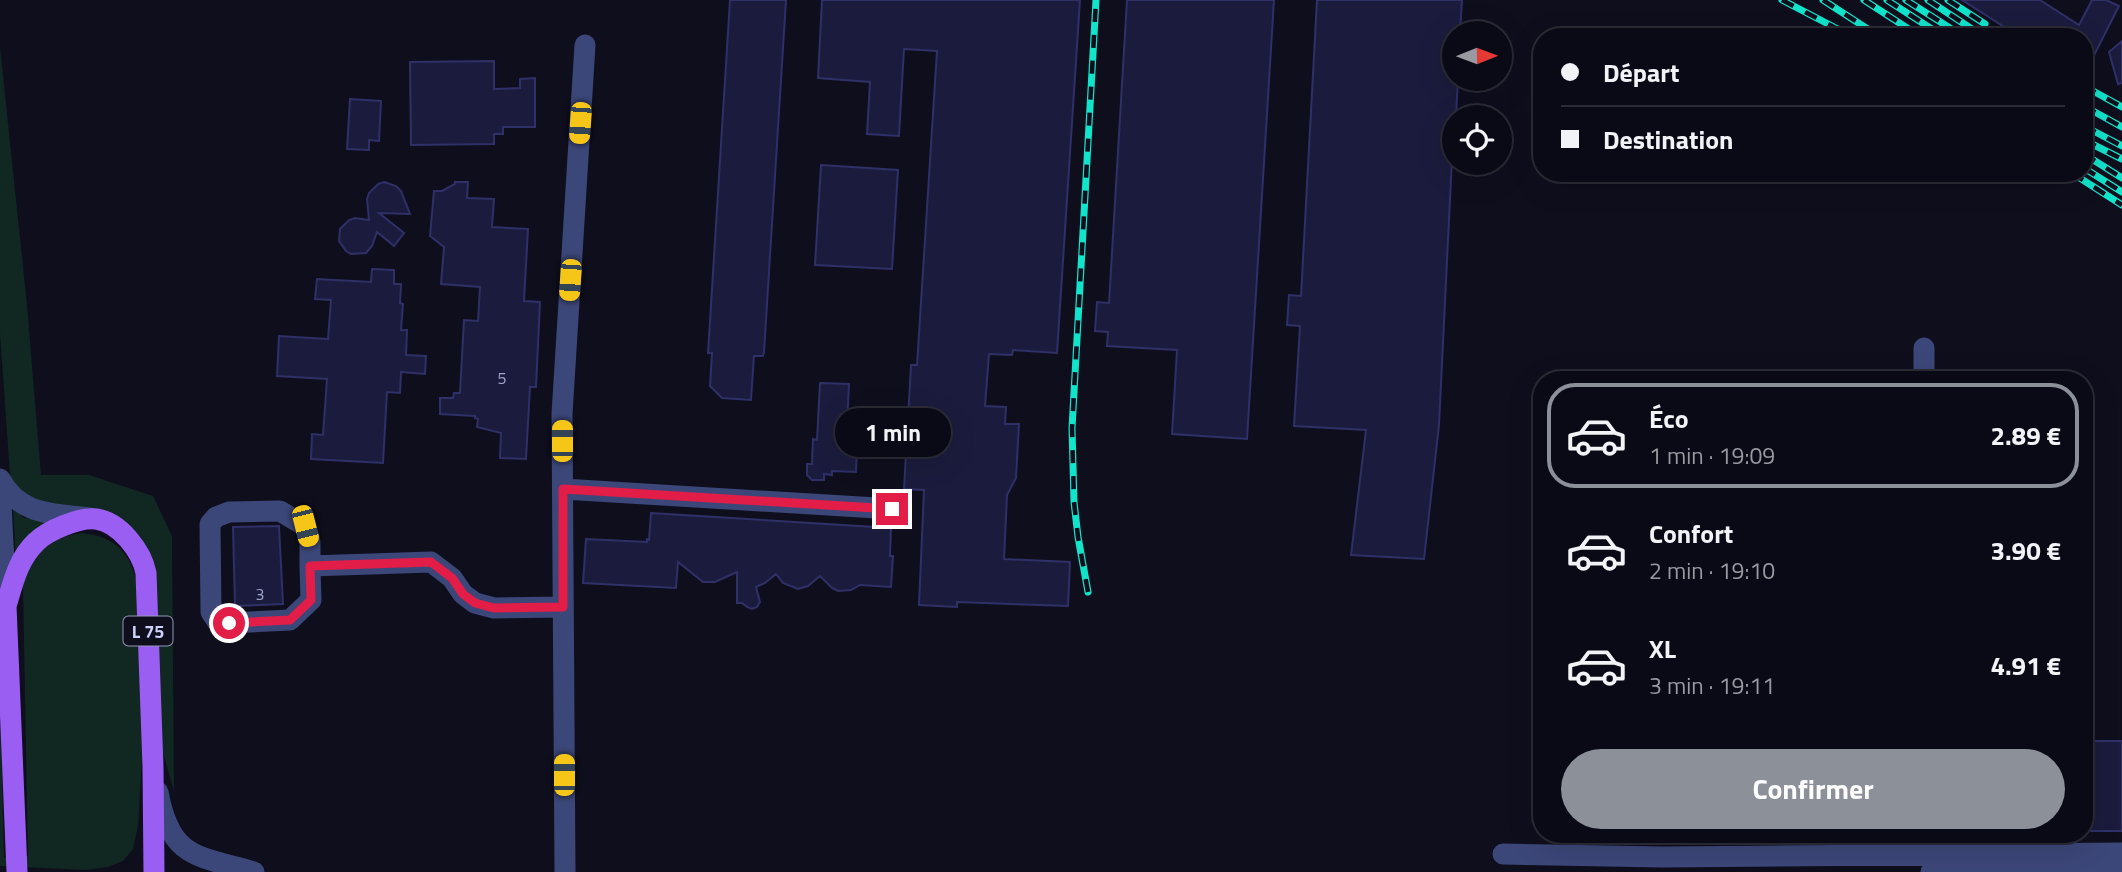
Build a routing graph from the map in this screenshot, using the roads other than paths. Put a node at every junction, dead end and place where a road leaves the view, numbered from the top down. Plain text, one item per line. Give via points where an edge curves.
1 (585, 45) dead end
2 (1924, 348) dead end
3 (1924, 371) edge
4 (0, 481) edge
5 (563, 489) junction
6 (892, 509) dead end
7 (96, 519) junction
8 (310, 566) junction
9 (3, 600) edge
10 (563, 607) junction
11 (153, 766) junction
12 (2122, 853) edge
13 (1503, 854) dead end
14 (1931, 858) edge
15 (2122, 871) edge
16 (17, 872) edge
17 (154, 872) edge
18 (254, 872) edge
19 (565, 872) edge

1 - 5 street via 564,370
2 - 3 street
4 - 7 street via 12,497 33,510
4 - 9 street
5 - 6 street
5 - 10 street
7 - 9 main road via 65,525 37,541
7 - 11 main road, L 75 via 122,533 144,565
8 - 8 street via 311,600 290,620 229,623 217,621 211,612 210,524 216,517 229,512 286,515 305,526
8 - 10 street via 431,562 475,603 494,608
9 - 16 main road
10 - 19 street
11 - 17 main road, L 75
11 - 18 street via 163,815 177,842 210,861
12 - 14 street
13 - 14 street
14 - 15 street

